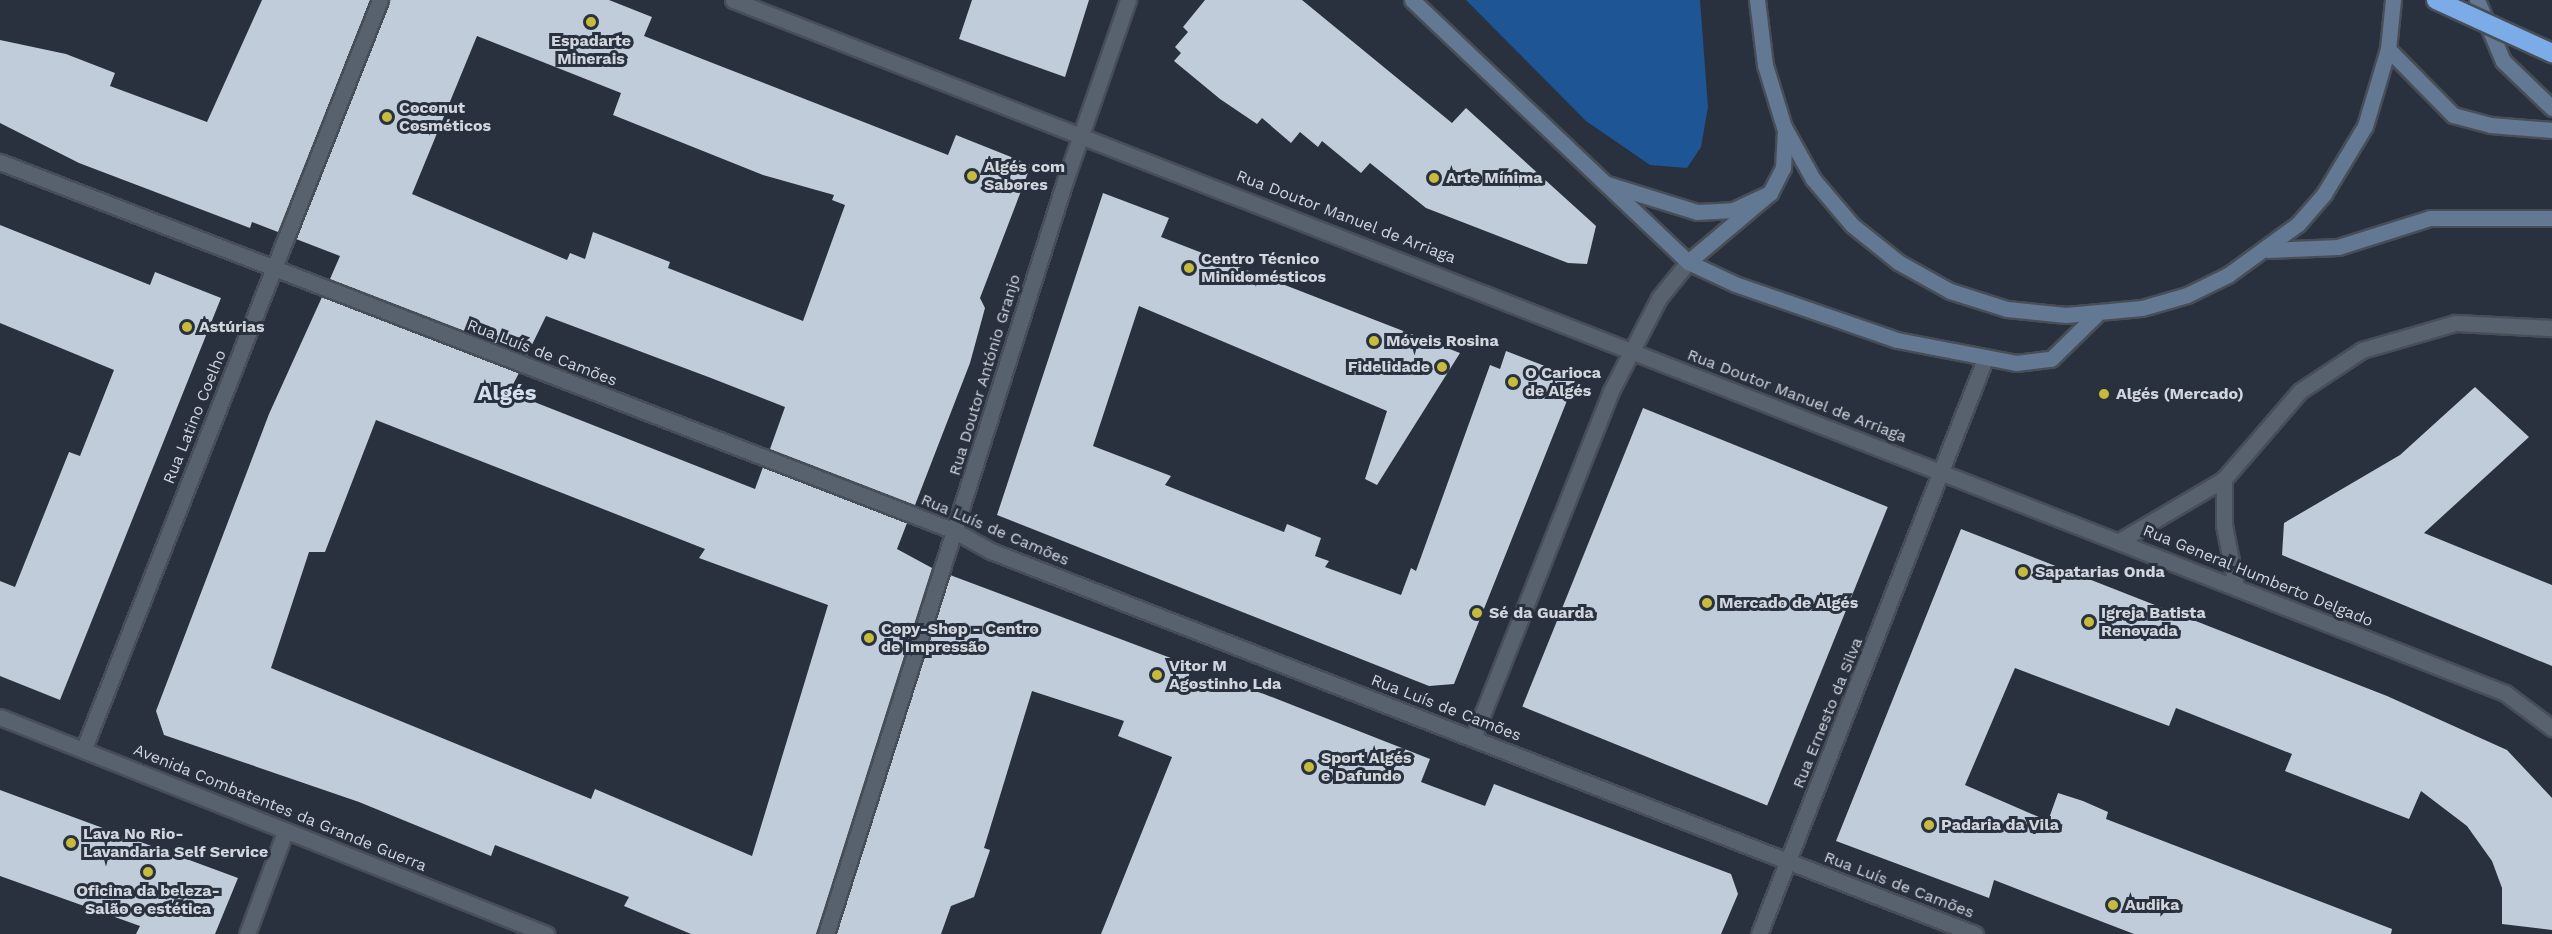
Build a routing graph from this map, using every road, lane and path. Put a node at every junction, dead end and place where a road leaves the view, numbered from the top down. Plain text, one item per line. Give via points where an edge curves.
1 (380, 0) edge
2 (733, 0) edge
3 (1128, 0) edge
4 (1412, 0) edge
5 (1757, 0) edge
6 (2393, 0) edge
7 (2436, 0) edge
8 (2477, 0) edge
9 (2388, 49) junction
10 (2552, 53) edge
11 (2552, 108) edge
12 (1784, 126) junction
13 (2552, 130) edge
14 (1081, 136) junction
15 (0, 162) edge
16 (1599, 181) junction
17 (1770, 193) junction
18 (2552, 218) edge
19 (2268, 250) junction
20 (1688, 262) junction
21 (274, 269) junction
22 (2096, 315) junction
23 (2552, 328) edge
24 (1632, 350) junction
25 (1985, 359) junction
26 (1943, 472) junction
27 (2224, 479) junction
28 (955, 531) junction
29 (2121, 540) junction
30 (2236, 586) junction
31 (0, 717) edge
32 (2552, 728) edge
33 (1473, 738) junction
34 (84, 748) junction
35 (285, 832) junction
36 (1788, 861) junction
37 (247, 934) edge
38 (546, 934) edge
39 (826, 934) edge
40 (1759, 934) edge
41 (1975, 934) edge

1 - 21 street, Rua Latino Coelho
2 - 14 street, Rua Doutor Manuel de Arriaga
3 - 14 street, Rua Doutor António Granjo
4 - 16 street
5 - 12 street via 1765,65
6 - 9 street
7 - 10 highway, bridge
8 - 11 street via 2503,61
9 - 13 street via 2453,115 2490,125
9 - 19 street via 2372,107 2347,161 2318,202
12 - 17 street via 1783,168
12 - 22 street via 1832,202 1898,262 1978,301 2037,314
14 - 24 street, Rua Doutor Manuel de Arriaga
14 - 28 street, Rua Doutor António Granjo
15 - 21 street, Rua Luís de Camões
16 - 17 street via 1697,212 1733,210
16 - 20 street
17 - 20 street
18 - 19 street via 2430,218 2338,247
19 - 22 street via 2187,295
20 - 24 street via 1659,298
20 - 25 street via 1837,321
21 - 28 street, Rua Luís de Camões
21 - 34 street, Rua Latino Coelho
22 - 25 street via 2051,359
23 - 27 street via 2455,323 2408,333 2362,350 2300,391
24 - 26 street, Rua Doutor Manuel de Arriaga
24 - 33 street via 1610,393
25 - 26 street, Rua Ernesto da Silva
26 - 29 street, Rua General Humberto Delgado
26 - 36 street, Rua Ernesto da Silva
27 - 29 street
27 - 30 street via 2223,525
28 - 33 street, Rua Luís de Camões via 991,551
28 - 39 street, Rua Doutor António Granjo
29 - 30 street, Rua General Humberto Delgado
30 - 32 street, Rua General Humberto Delgado via 2505,693
31 - 34 street, Avenida Combatentes da Grande Guerra
33 - 36 street, Rua Luís de Camões
34 - 35 street, Avenida Combatentes da Grande Guerra
35 - 37 street
35 - 38 street, Avenida Combatentes da Grande Guerra
36 - 40 street, Rua Ernesto da Silva
36 - 41 street, Rua Luís de Camões

